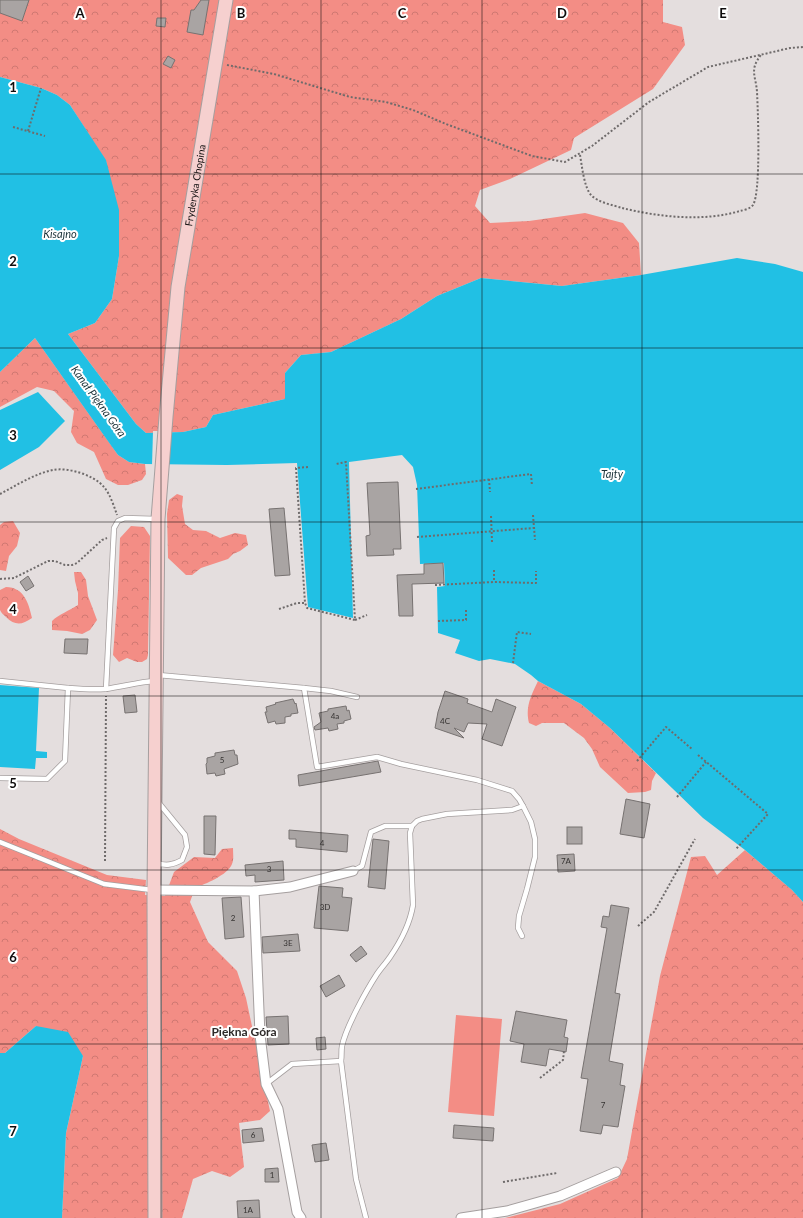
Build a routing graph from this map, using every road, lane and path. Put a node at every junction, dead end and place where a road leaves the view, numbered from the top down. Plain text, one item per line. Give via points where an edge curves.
1 (226, 0) edge
2 (803, 47) edge
3 (761, 54) junction
4 (216, 63) junction
5 (41, 88) dead end
6 (13, 128) dead end
7 (28, 132) junction
8 (45, 136) dead end
9 (580, 155) junction
10 (336, 464) dead end
11 (308, 467) dead end
12 (489, 479) junction
13 (532, 486) dead end
14 (416, 489) dead end
15 (490, 492) dead end
16 (0, 494) edge
17 (533, 515) dead end
18 (491, 516) dead end
19 (158, 519) junction
20 (118, 520) junction
21 (534, 528) junction
22 (492, 530) junction
23 (417, 536) dead end
24 (114, 537) junction
25 (534, 540) dead end
26 (492, 542) dead end
27 (494, 570) dead end
28 (536, 571) dead end
29 (0, 579) edge
30 (494, 582) junction
31 (435, 585) dead end
32 (305, 603) junction
33 (279, 609) dead end
34 (466, 610) dead end
35 (367, 615) dead end
36 (355, 620) junction
37 (438, 621) dead end
38 (531, 634) dead end
39 (513, 663) dead end
40 (156, 678) junction
41 (0, 681) edge
42 (68, 688) junction
43 (304, 688) junction
44 (106, 689) junction
45 (357, 697) dead end
46 (692, 748) dead end
47 (698, 755) dead end
48 (637, 761) dead end
49 (706, 762) junction
50 (0, 778) edge
51 (677, 797) dead end
52 (155, 799) junction
53 (523, 806) junction
54 (412, 826) junction
55 (695, 839) dead end
56 (0, 842) edge
57 (736, 849) dead end
58 (105, 861) dead end
59 (154, 862) junction
60 (353, 872) joint
61 (154, 890) junction
62 (254, 891) junction
63 (638, 926) dead end
64 (522, 936) dead end
65 (564, 1051) dead end
66 (341, 1061) junction
67 (540, 1078) dead end
68 (266, 1084) junction
69 (616, 1172) dead end
70 (557, 1173) dead end
71 (503, 1182) dead end
72 (154, 1218) edge
73 (301, 1218) edge
74 (366, 1218) edge
75 (461, 1218) edge

1 - 4 main road, Fryderyka Chopina
2 - 3 path
3 - 9 path via 708,67 649,102
3 - 9 path via 755,62 753,72 757,91 757,188 753,204 748,209 726,215 669,216 605,203 591,195 586,185
4 - 9 path via 274,74 350,97 386,102 532,156 565,162
4 - 19 main road, Fryderyka Chopina via 178,287
5 - 7 path
6 - 7 path
7 - 8 path
10 - 36 path via 346,462
11 - 32 path via 296,468
12 - 13 path via 531,474
12 - 14 path
12 - 15 path
16 - 20 path via 35,476 54,470 79,472 104,486
17 - 21 path
18 - 22 path
19 - 20 lane
19 - 40 main road, Fryderyka Chopina
20 - 24 lane via 114,528
21 - 22 path
21 - 25 path
22 - 23 path
22 - 26 path
24 - 29 path via 102,540 72,565 48,561 14,578
24 - 44 lane
27 - 30 path
28 - 30 path via 536,583
30 - 31 path
32 - 33 path
32 - 36 path via 307,608
34 - 37 path via 466,620
35 - 36 path
38 - 39 path via 517,632
40 - 43 lane
40 - 44 lane
40 - 52 main road, Fryderyka Chopina
41 - 42 lane
42 - 44 lane
42 - 50 lane via 66,761 47,779
43 - 45 lane
43 - 53 lane via 316,767 377,757 498,786 512,791
44 - 58 path
46 - 48 path via 666,727
47 - 49 path
49 - 51 path
49 - 57 path via 768,814
52 - 59 main road, Fryderyka Chopina
52 - 59 lane via 185,834 187,847 182,860 174,865
53 - 54 lane via 512,810 447,814 422,819
53 - 64 lane via 531,822 535,839 535,857 519,916 518,928
54 - 60 lane via 385,826 371,832 362,866
54 - 66 lane via 411,916 352,1022 342,1046
55 - 63 path via 654,912
56 - 61 lane via 104,884
59 - 61 main road, Fryderyka Chopina
60 - 62 street via 290,887
61 - 62 street
61 - 72 main road, Fryderyka Chopina
62 - 68 street via 260,1035
65 - 67 path via 563,1060
66 - 68 lane via 292,1064
66 - 74 lane via 356,1179
68 - 73 street via 278,1109 297,1212
69 - 75 street via 560,1196 506,1211
70 - 71 path

